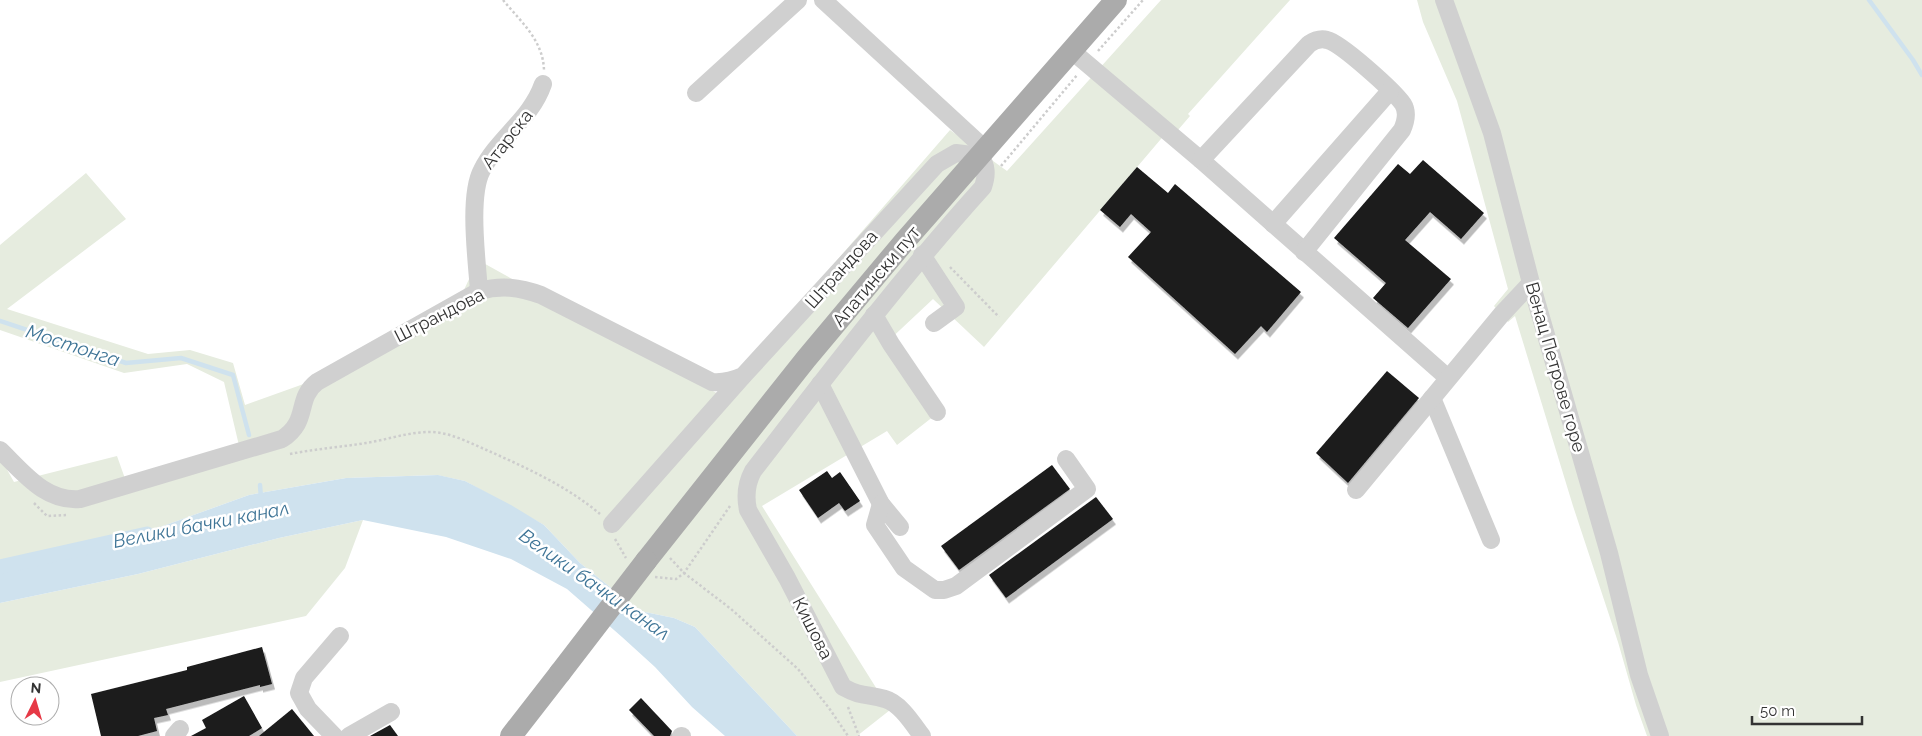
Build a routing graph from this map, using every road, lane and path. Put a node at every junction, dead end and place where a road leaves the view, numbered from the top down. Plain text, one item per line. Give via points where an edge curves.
1 (503, 0) edge
2 (798, 0) edge
3 (823, 0) edge
4 (1116, 0) edge
5 (1143, 0) edge
6 (1444, 0) edge
7 (1079, 58) junction
8 (543, 84) joint
9 (1390, 91) junction
10 (696, 93) dead end
11 (982, 153) junction
12 (1201, 160) junction
13 (982, 187) junction
14 (1273, 224) junction
15 (926, 250) junction
16 (1304, 252) junction
17 (1531, 283) junction
18 (479, 291) junction
19 (874, 315) junction
20 (1000, 318) dead end
21 (934, 323) dead end
22 (743, 376) junction
23 (1448, 378) junction
24 (820, 384) junction
25 (1432, 398) junction
26 (937, 412) dead end
27 (0, 450) edge
28 (286, 454) dead end
29 (1066, 459) dead end
30 (1356, 490) dead end
31 (32, 501) dead end
32 (732, 504) dead end
33 (881, 504) junction
34 (69, 515) dead end
35 (612, 524) junction
36 (900, 527) dead end
37 (1491, 540) dead end
38 (643, 567) junction
39 (684, 574) junction
40 (340, 636) dead end
41 (843, 687) junction
42 (391, 712) dead end
43 (334, 736) edge
44 (349, 736) edge
45 (511, 736) edge
46 (848, 736) edge
47 (858, 736) edge
48 (922, 736) edge
49 (1660, 736) edge

1 - 8 path via 532,34 541,51
2 - 10 street
3 - 11 street
4 - 7 main road, Апатински пут
5 - 7 path
6 - 17 street, Венац Петрове горе via 1492,133
7 - 11 main road, Апатински пут
7 - 12 street
7 - 13 path
8 - 18 street, Атарска via 538,99 491,156 477,182 474,198
9 - 12 street via 1344,48 1328,40 1314,41
9 - 14 street
9 - 16 street via 1406,112 1402,130
11 - 13 street via 986,164
11 - 22 street, Штрандова via 956,153 937,164
11 - 38 main road, Апатински пут via 806,359
12 - 14 street
13 - 15 street
14 - 16 street
15 - 19 street
15 - 20 path
15 - 21 street via 956,307
16 - 23 street
17 - 23 street
17 - 49 street, Венац Петрове горе via 1606,544 1639,675
18 - 22 street, Штрандова via 496,287 523,288 712,382
18 - 27 street, Штрандова via 309,388 298,424 282,439 69,500 43,490
19 - 24 street
19 - 26 street
22 - 35 street
23 - 25 street
24 - 33 street
24 - 41 street, Кишова via 753,471 745,499
25 - 30 street
25 - 37 street
28 - 35 path via 418,433 442,434 529,469 567,491
29 - 33 street via 1088,489 956,586 944,590 935,590 904,568 875,525
31 - 34 path via 48,516
32 - 39 path
33 - 36 street
35 - 38 path via 625,557
38 - 39 path via 663,579 676,579
38 - 45 main road, Апатински пут, bridge
39 - 46 path via 731,609 798,669
40 - 43 street via 304,678 299,693 308,709
41 - 47 path
41 - 48 street via 856,694 887,699 905,714
42 - 44 street

